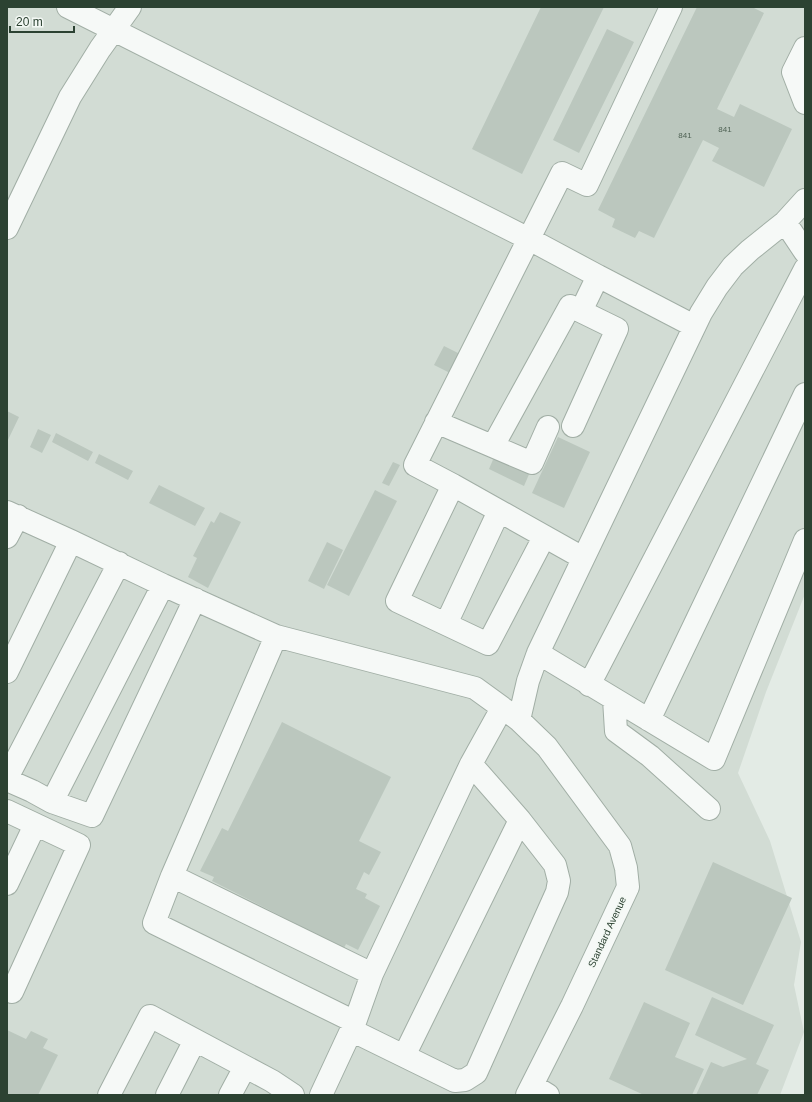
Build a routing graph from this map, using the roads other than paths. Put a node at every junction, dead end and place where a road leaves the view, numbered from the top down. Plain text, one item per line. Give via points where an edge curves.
1 (68, 7) edge
2 (130, 7) edge
3 (671, 7) edge
4 (114, 30) junction
5 (805, 48) edge
6 (805, 103) edge
7 (805, 200) edge
8 (795, 219) edge
9 (7, 228) edge
10 (529, 240) junction
11 (805, 252) edge
12 (805, 269) edge
13 (598, 276) junction
14 (581, 311) junction
15 (694, 326) junction
16 (805, 394) edge
17 (436, 422) junction
18 (574, 426) dead end
19 (548, 427) dead end
20 (493, 446) junction
21 (453, 485) junction
22 (499, 511) junction
23 (12, 514) edge
24 (7, 537) edge
25 (544, 537) junction
26 (71, 540) junction
27 (805, 540) edge
28 (583, 558) junction
29 (119, 563) junction
30 (163, 586) junction
31 (195, 599) junction
32 (446, 624) junction
33 (276, 636) junction
34 (538, 653) junction
35 (7, 672) edge
36 (589, 684) junction
37 (614, 699) junction
38 (511, 714) junction
39 (649, 720) junction
40 (471, 764) junction
41 (7, 779) edge
42 (52, 802) junction
43 (709, 809) dead end
44 (7, 811) edge
45 (520, 820) junction
46 (35, 825) junction
47 (172, 876) junction
48 (7, 884) edge
49 (372, 974) junction
50 (7, 989) edge
51 (353, 1026) junction
52 (195, 1040) junction
53 (404, 1056) junction
54 (245, 1067) junction
55 (536, 1092) edge
56 (109, 1095) edge
57 (167, 1095) edge
58 (230, 1095) edge
59 (293, 1095) edge
60 (321, 1095) edge

1 - 4 street
2 - 4 street
3 - 10 street via 587,185 562,173
4 - 9 street via 70,97
4 - 10 street
5 - 6 street via 793,72
7 - 8 street
8 - 11 street
8 - 15 street via 750,250 733,266
10 - 13 street
10 - 17 street
12 - 36 street
13 - 14 street
13 - 15 street
14 - 18 street via 617,329
14 - 20 street via 570,306
15 - 28 street
16 - 39 street
17 - 20 street
17 - 21 street via 415,465
19 - 20 street via 532,463
21 - 22 street
21 - 32 street via 397,601
22 - 25 street
22 - 32 street
23 - 24 street
23 - 26 street, Standard Avenue
25 - 28 street
25 - 32 street via 488,644
26 - 29 street, Standard Avenue
26 - 35 street
27 - 39 street via 714,759
28 - 34 street
29 - 30 street, Standard Avenue
29 - 41 street
30 - 31 street, Standard Avenue
30 - 42 street
31 - 33 street, Standard Avenue
31 - 42 street via 92,816
33 - 38 street, Standard Avenue via 475,688
33 - 47 street
34 - 36 street
34 - 38 street via 528,681
36 - 37 street
37 - 39 street
37 - 43 street via 616,731 650,756
38 - 40 street
38 - 55 street, Standard Avenue via 548,746 620,846 628,886 578,993
40 - 45 street
40 - 49 street
41 - 42 street
44 - 46 street
45 - 53 street
45 - 53 street via 555,865 559,881 557,892 476,1073 465,1080 455,1081
46 - 48 street
46 - 50 street via 79,845 12,992
47 - 49 street
47 - 51 street via 154,923
49 - 51 street
51 - 53 street
51 - 60 street
52 - 54 street
52 - 56 street via 150,1016
52 - 57 street
54 - 58 street
54 - 59 street

